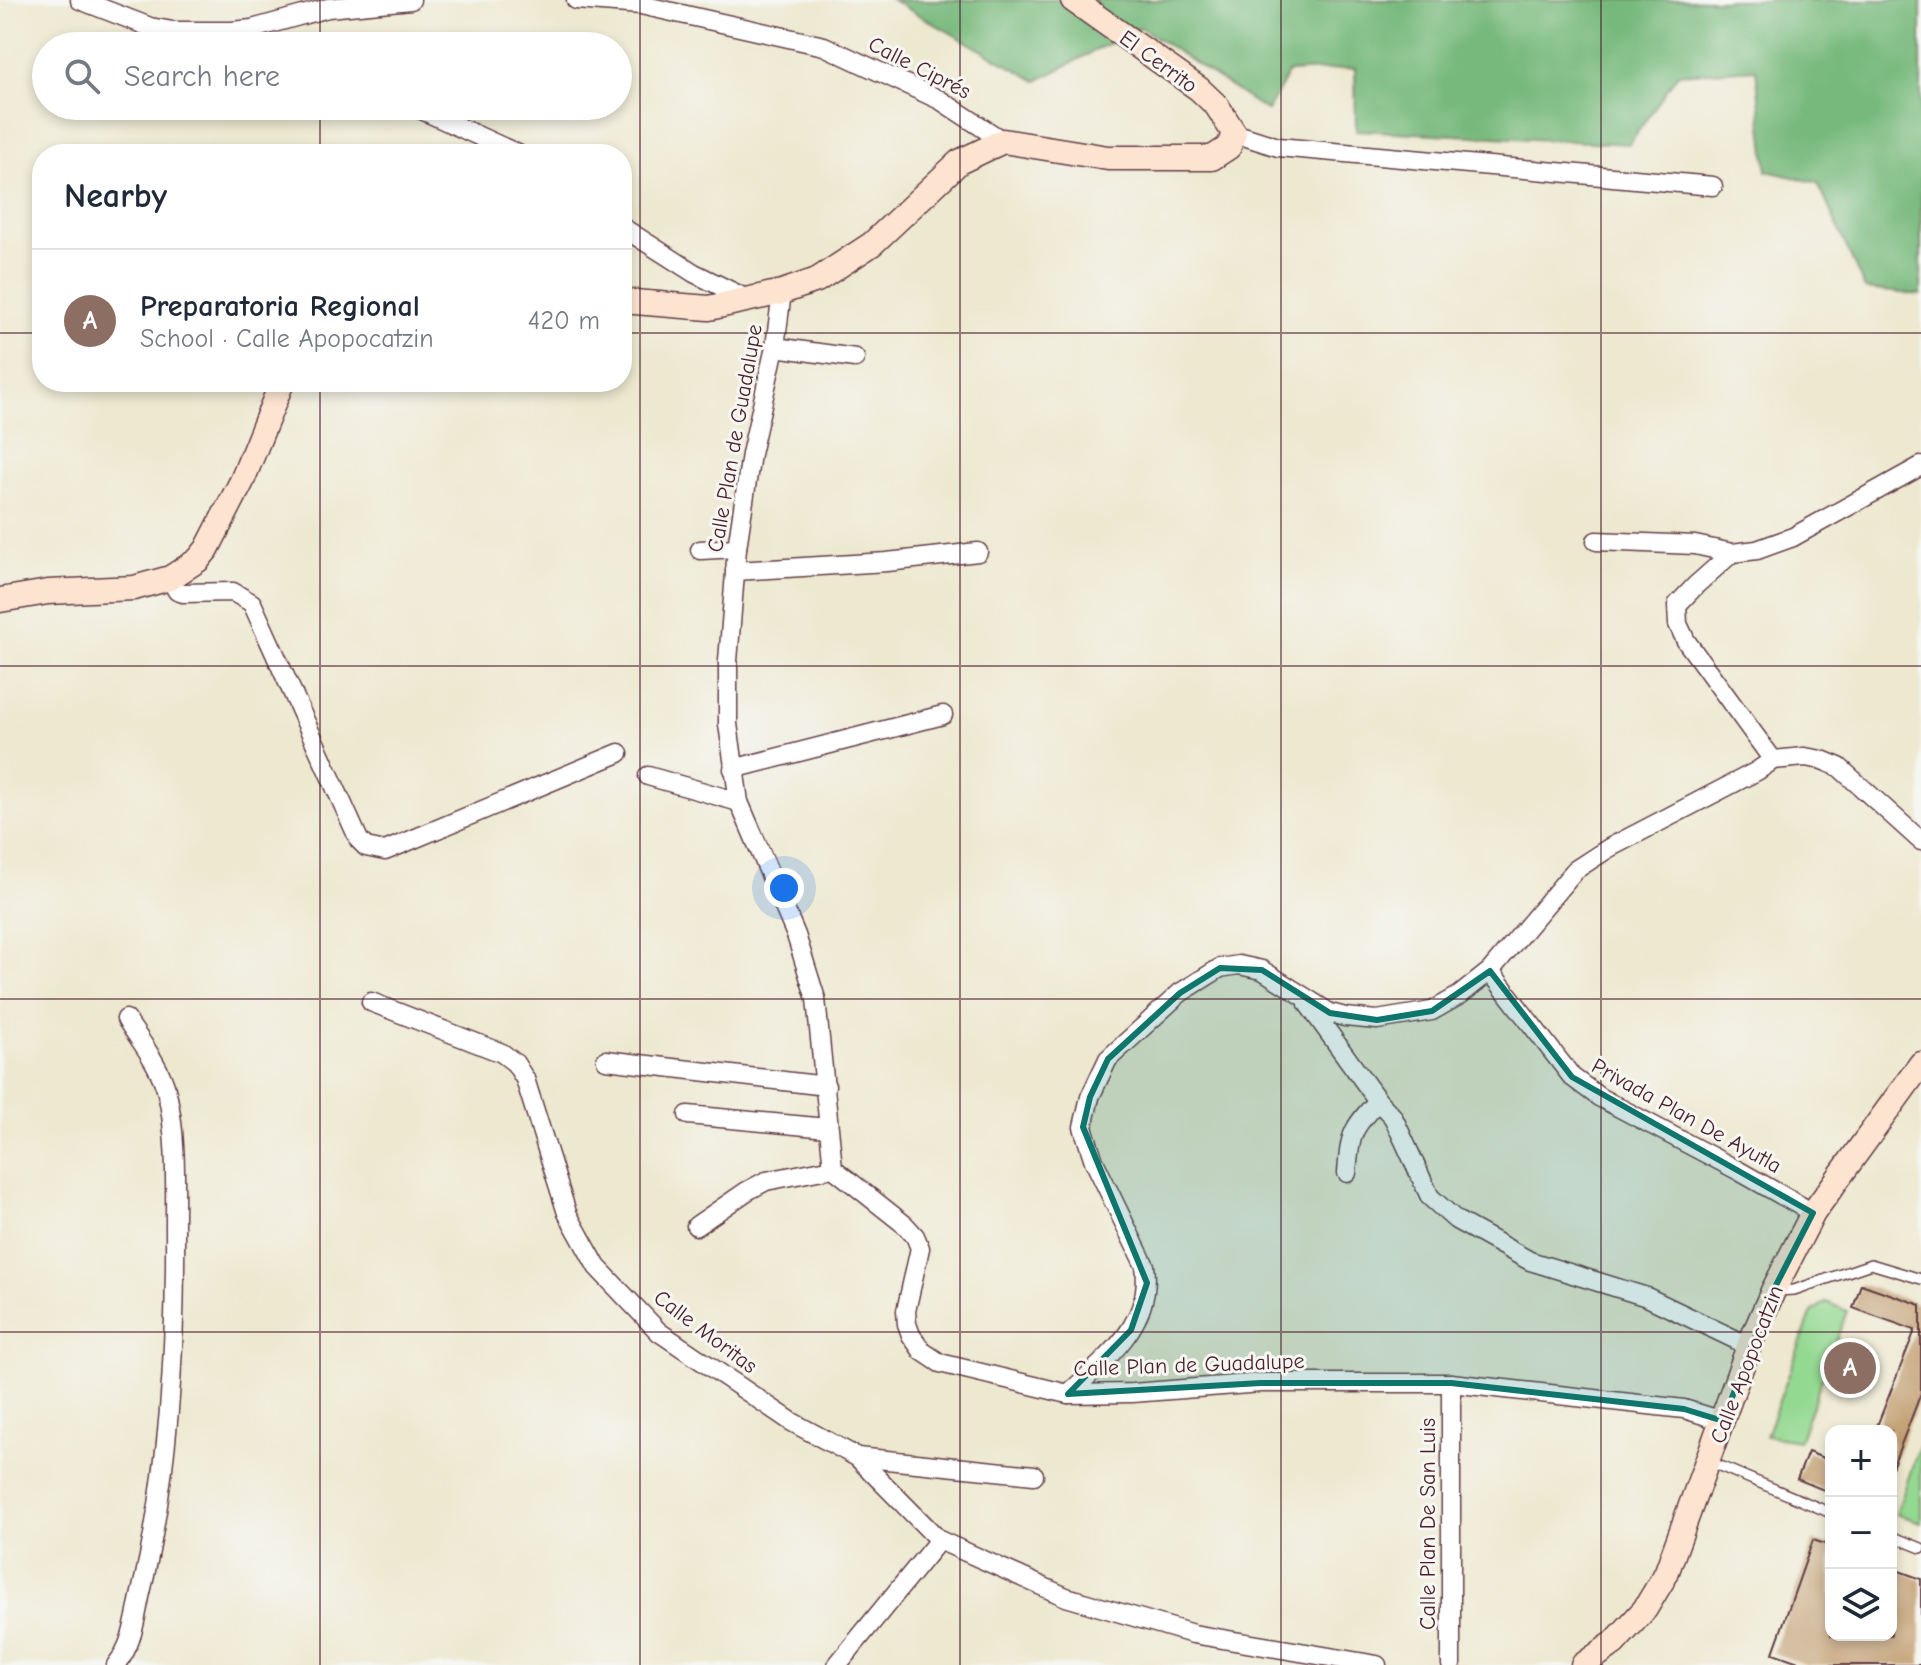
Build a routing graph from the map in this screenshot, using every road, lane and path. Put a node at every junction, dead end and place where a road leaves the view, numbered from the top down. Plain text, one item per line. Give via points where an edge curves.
1 (80, 0) edge
2 (411, 0) edge
3 (576, 0) edge
4 (1073, 0) edge
5 (444, 120) edge
6 (1234, 133) junction
7 (1003, 141) junction
8 (496, 144) edge
9 (1713, 186) dead end
10 (632, 233) edge
11 (782, 292) junction
12 (749, 300) junction
13 (632, 302) edge
14 (775, 347) junction
15 (855, 358) dead end
16 (278, 392) edge
17 (1921, 466) edge
18 (1596, 541) dead end
19 (737, 548) junction
20 (700, 550) dead end
21 (978, 552) dead end
22 (1732, 553) junction
23 (735, 571) junction
24 (170, 578) junction
25 (0, 600) edge
26 (943, 715) dead end
27 (619, 753) dead end
28 (1773, 760) junction
29 (733, 769) junction
30 (648, 776) dead end
31 (739, 802) junction
32 (1921, 841) edge
33 (1490, 971) junction
34 (1302, 996) junction
35 (371, 1002) dead end
36 (126, 1019) dead end
37 (606, 1060) dead end
38 (1921, 1064) edge
39 (826, 1086) junction
40 (1378, 1101) junction
41 (688, 1115) dead end
42 (827, 1128) junction
43 (833, 1168) junction
44 (1347, 1173) dead end
45 (1813, 1213) junction
46 (696, 1226) dead end
47 (1921, 1279) edge
48 (1773, 1291) junction
49 (1749, 1346) junction
50 (1451, 1383) junction
51 (1068, 1394) junction
52 (1723, 1421) junction
53 (857, 1457) junction
54 (1708, 1461) junction
55 (1034, 1475) dead end
56 (1825, 1510) edge
57 (1897, 1538) edge
58 (939, 1540) junction
59 (1921, 1548) edge
60 (116, 1665) edge
61 (837, 1665) edge
62 (1377, 1665) edge
63 (1451, 1665) edge
64 (1583, 1665) edge

1 - 2 street via 150,27 232,31 328,8
3 - 7 street, Calle Ciprés via 641,5 824,46 940,100
4 - 6 main road, El Cerrito via 1199,89
5 - 8 street
6 - 7 main road via 1229,147 1212,158 1108,158
6 - 9 street via 1278,147
7 - 11 main road via 959,162 863,252 829,275
10 - 12 street
11 - 12 main road
11 - 14 street, Calle Plan de Guadalupe
12 - 13 main road via 709,308
14 - 15 street
14 - 19 street, Calle Plan de Guadalupe
16 - 24 main road via 207,549
17 - 22 street via 1793,537
18 - 22 street via 1695,545
19 - 20 street
19 - 23 street, Calle Plan de Guadalupe
21 - 23 street
22 - 28 street via 1677,605 1678,624 1712,680
23 - 29 street, Calle Plan de Guadalupe via 728,661
24 - 25 main road via 134,588
24 - 27 street via 183,593 233,592 252,603 366,847 385,851
26 - 29 street
28 - 32 street via 1805,757 1839,767
28 - 33 street via 1575,870
29 - 31 street, Calle Plan de Guadalupe
30 - 31 street
31 - 39 street, Calle Plan de Guadalupe via 796,935 816,999
33 - 34 street via 1432,1011 1377,1020 1330,1013
33 - 45 street, Privada Plan De Ayutla via 1572,1077 1599,1097
34 - 40 street
34 - 51 street via 1262,970 1220,968 1180,993 1108,1059 1083,1127 1145,1266 1145,1301 1131,1330
35 - 53 street, Calle Moritas via 502,1053 515,1063 525,1079 567,1213 597,1267 659,1332 792,1422
36 - 60 street via 167,1092 175,1161 175,1288 155,1538 129,1645
37 - 39 street
38 - 45 main road, Calle Apopocatzin
39 - 42 street, Calle Plan de Guadalupe
40 - 44 street via 1351,1134
40 - 49 street via 1400,1129 1430,1197 1456,1220 1530,1261 1647,1297
41 - 42 street
42 - 43 street, Calle Plan de Guadalupe
43 - 46 street via 766,1181
43 - 51 street, Calle Plan de Guadalupe via 915,1236 920,1248 906,1311 911,1335 922,1351 940,1363
45 - 48 main road, Calle Apopocatzin
47 - 48 lane via 1871,1264 1794,1290
48 - 49 main road, Calle Apopocatzin
49 - 52 main road, Calle Apopocatzin
50 - 51 street, Calle Plan de Guadalupe via 1261,1383
50 - 52 street, Calle Plan de Guadalupe via 1684,1409
50 - 63 street, Calle Plan De San Luis
52 - 54 main road, Calle Apopocatzin
53 - 55 street
53 - 58 street, Calle Moritas
54 - 56 lane
54 - 64 main road, Calle Apopocatzin via 1666,1574 1645,1609 1614,1643
57 - 59 lane
58 - 61 street
58 - 62 street via 1066,1597 1179,1630

